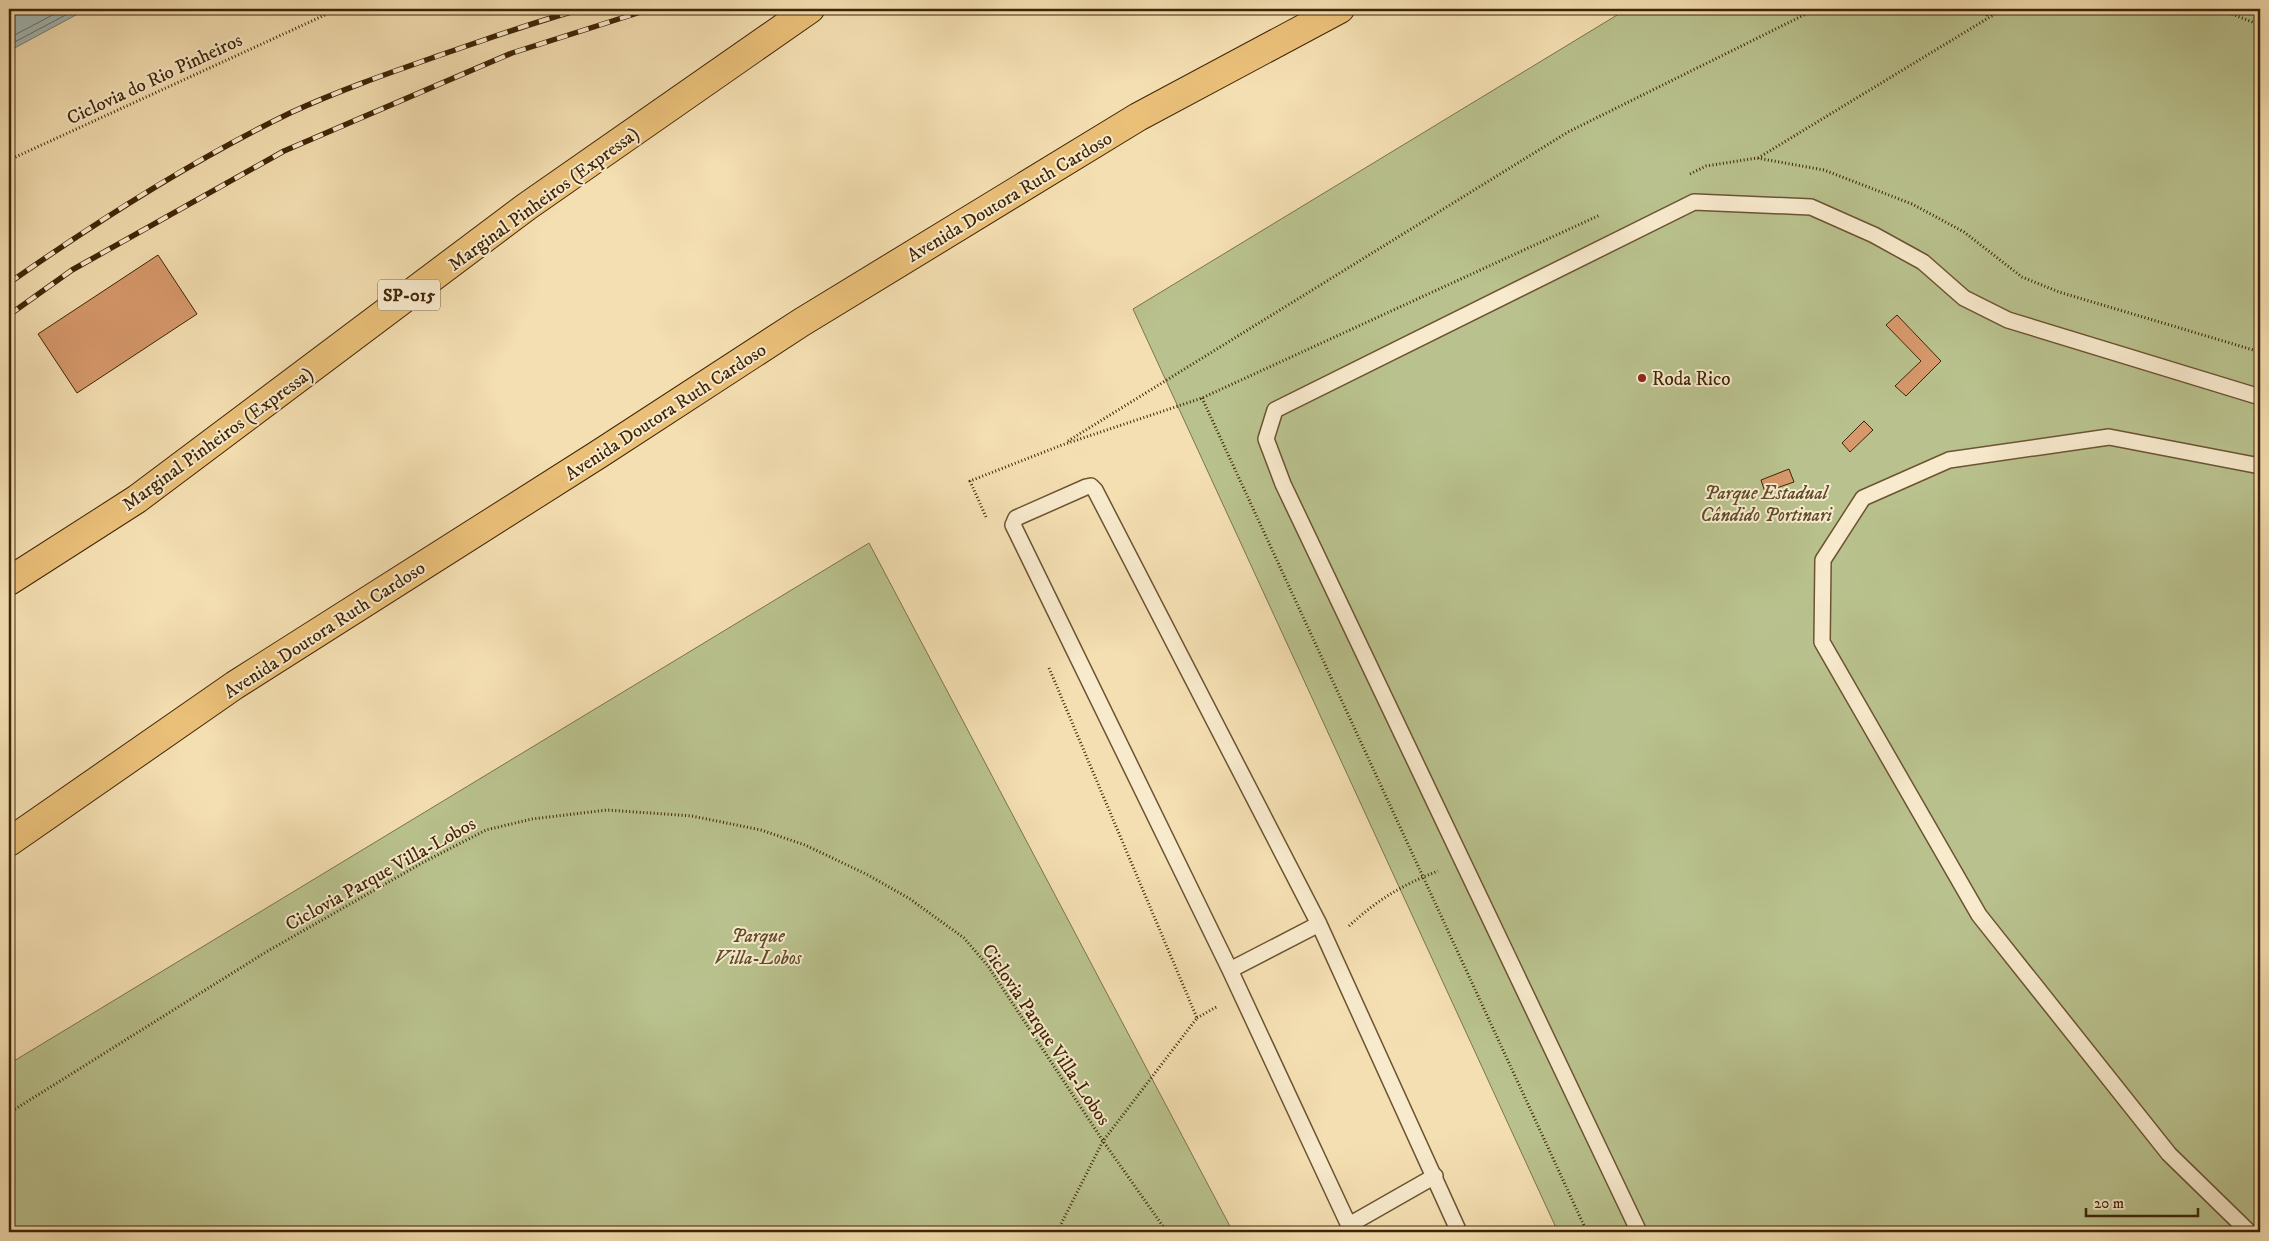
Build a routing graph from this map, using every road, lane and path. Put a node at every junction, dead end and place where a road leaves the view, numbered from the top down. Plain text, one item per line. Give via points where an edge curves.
1 (338, 9) edge
2 (810, 9) edge
3 (1340, 9) edge
4 (1816, 9) edge
5 (1984, 9) edge
6 (2003, 9) edge
7 (2220, 9) edge
8 (1988, 16) junction
9 (2260, 25) edge
10 (1757, 158) junction
11 (9, 160) edge
12 (1688, 175) dead end
13 (1607, 212) dead end
14 (2260, 352) edge
15 (2260, 397) edge
16 (1202, 398) junction
17 (1062, 445) junction
18 (2260, 466) edge
19 (990, 526) dead end
20 (9, 581) edge
21 (1047, 663) dead end
22 (9, 842) edge
23 (1464, 861) junction
24 (1423, 877) junction
25 (1370, 906) dead end
26 (1319, 924) junction
27 (1230, 970) junction
28 (9, 1113) edge
29 (1103, 1141) junction
30 (1435, 1176) junction
31 (1351, 1229) edge
32 (1057, 1232) edge
33 (1167, 1232) edge
34 (1459, 1232) edge
35 (1587, 1232) edge
36 (1639, 1232) edge
37 (2250, 1232) edge

1 - 11 path, Ciclovia do Rio Pinheiros
2 - 20 highway, Marginal Pinheiros (Expressa) / SP-015 via 526,207 137,499
3 - 22 highway, Avenida Doutora Ruth Cardoso via 1138,117 802,322 235,685
4 - 17 path via 1568,132
5 - 8 path
6 - 8 path
7 - 9 path
8 - 10 path
10 - 12 path via 1706,166
10 - 14 path via 1824,170 1912,204 1964,232 2022,277 2058,292
13 - 16 path
15 - 23 lane via 2008,320 1964,298 1923,262 1874,235 1811,207 1694,202 1276,410 1266,439 1283,484
16 - 17 path
16 - 24 path
17 - 19 path via 970,481
18 - 37 lane via 2109,437 1948,460 1863,498 1823,560 1822,642 1979,915 2169,1154
21 - 29 path via 1197,1018
23 - 24 path
23 - 36 lane
24 - 25 path
24 - 35 path
26 - 27 lane
26 - 27 lane via 1095,490 1086,486 1016,518 1013,525
26 - 30 lane
27 - 31 lane
28 - 29 path, Ciclovia Parque Villa-Lobos via 266,952 486,830 532,819 607,810 692,816 762,830 805,845 910,899 964,938 988,966
29 - 32 path
29 - 33 path, Ciclovia Parque Villa-Lobos
30 - 31 lane
30 - 34 lane

